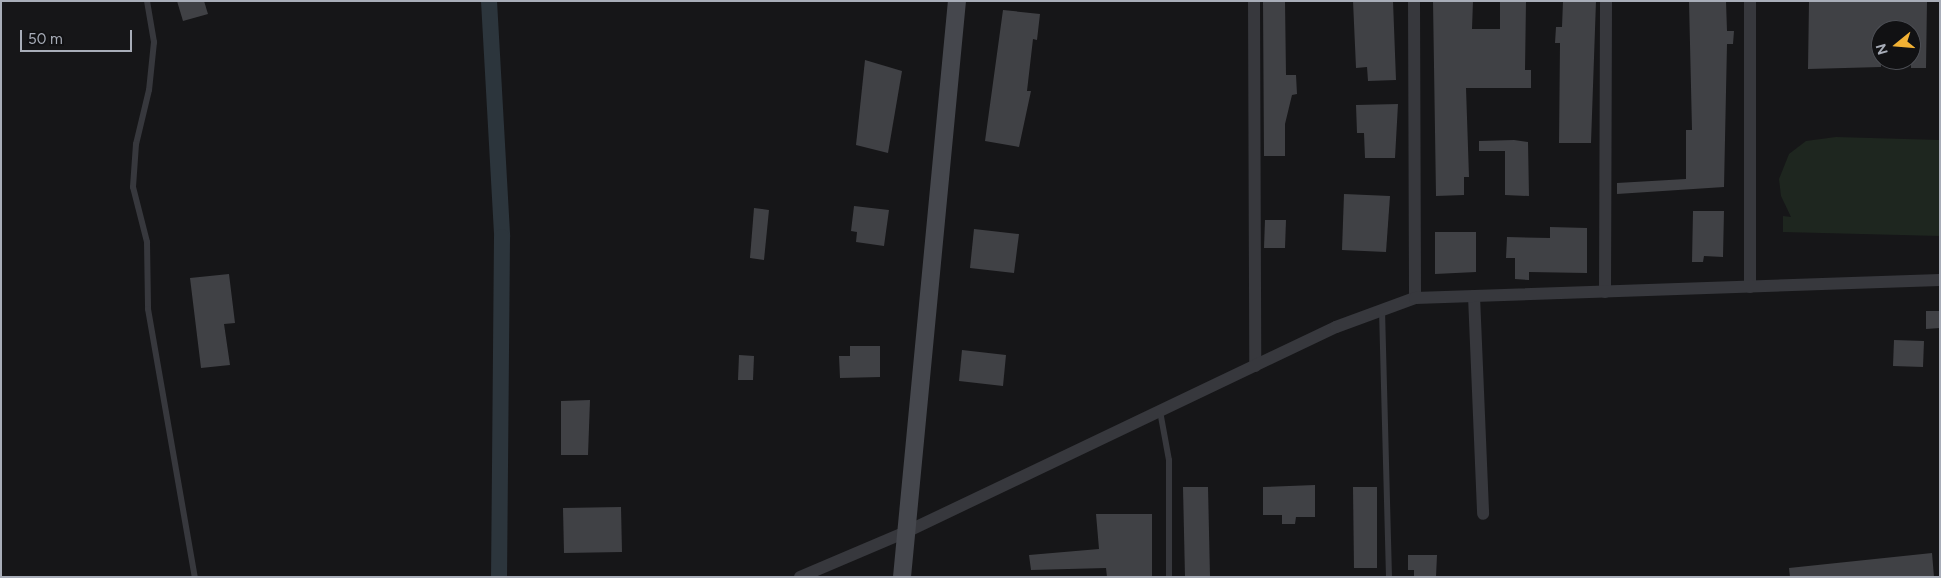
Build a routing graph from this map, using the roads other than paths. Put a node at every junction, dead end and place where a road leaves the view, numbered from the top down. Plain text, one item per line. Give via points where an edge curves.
1 (148, 1) edge
2 (957, 1) edge
3 (1254, 1) edge
4 (1414, 1) edge
5 (1606, 1) edge
6 (1750, 1) edge
7 (1940, 280) edge
8 (1750, 287) junction
9 (1606, 292) junction
10 (1474, 296) junction
11 (1415, 298) junction
12 (1382, 310) junction
13 (1255, 366) junction
14 (1160, 411) junction
15 (1483, 514) dead end
16 (906, 532) junction
17 (195, 577) edge
18 (800, 577) edge
19 (902, 577) edge
20 (1169, 577) edge
21 (1389, 577) edge

1 - 17 lane via 154,42 149,90 136,144 133,187 147,242 148,309
2 - 16 street
3 - 13 street
4 - 11 street
5 - 9 street
6 - 8 street
7 - 8 street
8 - 9 street
9 - 10 street
10 - 11 street
10 - 15 street
11 - 12 street
12 - 13 street via 1336,327
12 - 21 lane
13 - 14 street
14 - 16 street
14 - 20 lane via 1169,460
16 - 18 street
16 - 19 street

